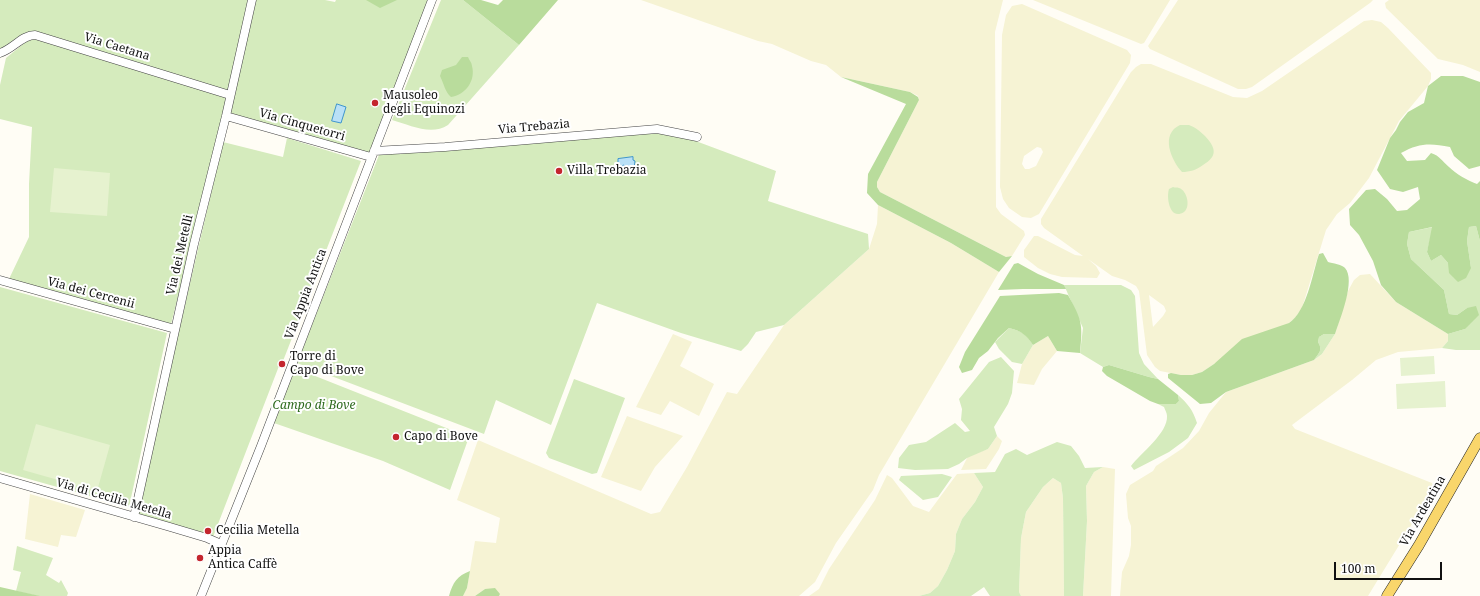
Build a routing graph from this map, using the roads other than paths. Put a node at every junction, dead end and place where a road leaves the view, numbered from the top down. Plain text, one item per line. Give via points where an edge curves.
1 (252, 0) edge
2 (432, 0) edge
3 (0, 53) edge
4 (230, 95) junction
5 (226, 116) junction
6 (697, 137) dead end
7 (373, 154) junction
8 (0, 280) edge
9 (175, 328) junction
10 (1480, 438) edge
11 (0, 478) edge
12 (134, 517) junction
13 (221, 544) junction
14 (202, 596) edge
15 (1387, 596) edge

1 - 4 street, Via dei Metelli
2 - 7 street, Via Appia Antica
3 - 4 street, Via Caetana via 27,36 35,35
4 - 5 street, Via dei Metelli
5 - 7 street, Via Cinquetorri
5 - 9 street, Via dei Metelli
6 - 7 street, Via Trebazia via 657,129
7 - 13 street, Via Appia Antica
8 - 9 street, Via dei Cercenii
9 - 12 street, Via dei Metelli
10 - 15 main road, Via Ardeatina
11 - 12 street, Via di Cecilia Metella
12 - 13 street, Via di Cecilia Metella
13 - 14 street, Via Appia Antica

